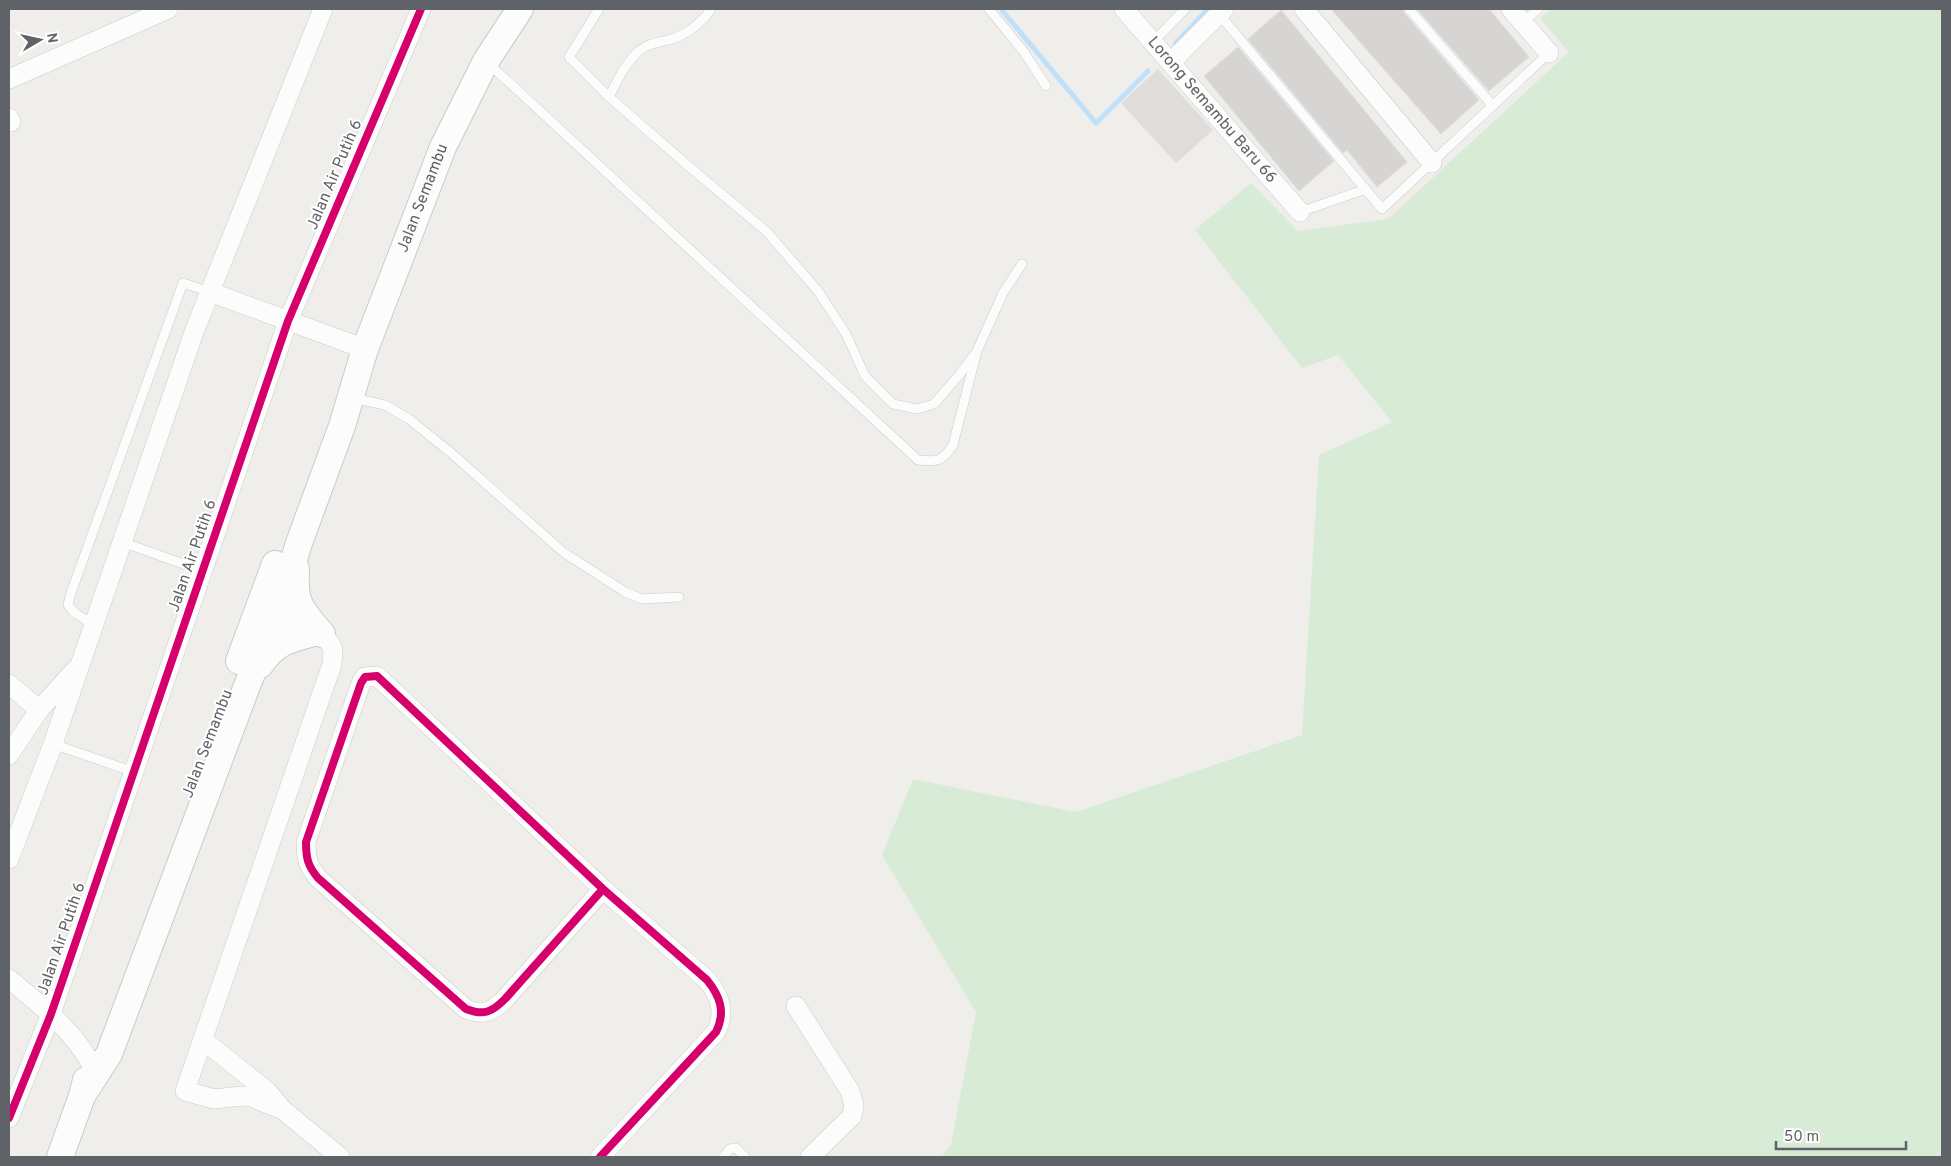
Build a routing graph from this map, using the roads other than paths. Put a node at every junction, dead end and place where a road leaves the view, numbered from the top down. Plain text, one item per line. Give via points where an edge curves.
1 (168, 9) edge
2 (323, 9) edge
3 (421, 9) edge
4 (520, 9) edge
5 (600, 9) edge
6 (711, 9) edge
7 (989, 9) edge
8 (1124, 9) edge
9 (1185, 9) edge
10 (1304, 9) edge
11 (1409, 9) edge
12 (1538, 9) edge
13 (1221, 11) edge
14 (1517, 15) edge
15 (1153, 42) junction
16 (1549, 54) joint
17 (486, 61) junction
18 (1171, 62) junction
19 (9, 79) edge
20 (1046, 86) dead end
21 (609, 97) junction
22 (1493, 106) junction
23 (1432, 163) junction
24 (1366, 190) junction
25 (1300, 212) joint
26 (1022, 264) dead end
27 (210, 292) junction
28 (288, 321) junction
29 (365, 348) junction
30 (977, 351) junction
31 (349, 398) junction
32 (122, 542) junction
33 (298, 543) junction
34 (203, 571) junction
35 (679, 597) dead end
36 (265, 620) junction
37 (94, 625) junction
38 (320, 633) junction
39 (80, 664) junction
40 (248, 683) junction
41 (9, 684) edge
42 (39, 710) junction
43 (53, 744) junction
44 (9, 755) edge
45 (134, 772) junction
46 (9, 859) edge
47 (603, 889) junction
48 (9, 979) edge
49 (796, 1006) dead end
50 (51, 1014) junction
51 (203, 1040) junction
52 (90, 1062) junction
53 (82, 1096) junction
54 (283, 1110) junction
55 (9, 1118) edge
56 (60, 1157) edge
57 (340, 1157) edge
58 (600, 1157) edge
59 (722, 1157) edge
60 (745, 1157) edge
61 (810, 1157) edge

1 - 19 street
2 - 27 street
3 - 28 street, Jalan Air Putih 6
4 - 17 main road, Jalan Semambu
5 - 21 lane via 569,57
6 - 21 lane via 686,33 667,41 654,42 638,51
7 - 20 lane via 1024,52
8 - 15 street, Lorong Semambu Baru 66
9 - 15 lane
10 - 23 street
11 - 22 lane
12 - 14 lane
13 - 18 street
13 - 24 lane
14 - 16 street
15 - 18 street, Lorong Semambu Baru 66
16 - 22 lane
17 - 29 main road, Jalan Semambu via 443,148
17 - 30 lane via 918,460 934,462 946,456 953,445
18 - 25 street, Lorong Semambu Baru 66
21 - 30 lane via 766,232 818,291 846,334 865,376 893,404 917,409 934,404
22 - 23 lane
23 - 24 lane via 1382,209
24 - 25 lane
26 - 30 lane via 1003,293
27 - 28 street
27 - 32 street
27 - 37 lane via 183,283 71,593 68,605
28 - 29 street
28 - 34 street, Jalan Air Putih 6
29 - 31 main road, Jalan Semambu
31 - 33 main road, Jalan Semambu via 342,426
31 - 35 lane via 385,405 410,419 563,552 625,592 642,599
31 - 36 main road, Jalan Semambu via 330,423 266,590
32 - 34 lane
32 - 37 street
33 - 36 main road, Jalan Semambu
33 - 38 main road via 297,601
34 - 45 street, Jalan Air Putih 6
36 - 38 street
36 - 40 main road, Jalan Semambu
36 - 52 main road, Jalan Semambu
37 - 39 street
38 - 40 main road via 278,644
38 - 51 street via 329,642 332,664
39 - 42 street
39 - 43 street
40 - 53 main road, Jalan Semambu via 109,1054
41 - 42 street
42 - 44 street
43 - 45 lane
43 - 46 street
45 - 50 street, Jalan Air Putih 6
47 - 47 street via 498,1006 477,1013 466,1009 318,878 310,868 306,842 365,677 377,676
47 - 58 street via 707,980 716,991 722,1012 716,1032
48 - 50 street
49 - 61 street via 850,1091 854,1105 852,1116
50 - 52 street via 83,1049
50 - 55 street, Jalan Air Putih 6
51 - 54 street via 267,1091
51 - 54 street via 185,1091 214,1099 251,1097
52 - 53 main road, Jalan Semambu
53 - 56 main road, Jalan Semambu
54 - 57 street
59 - 60 lane via 736,1148

